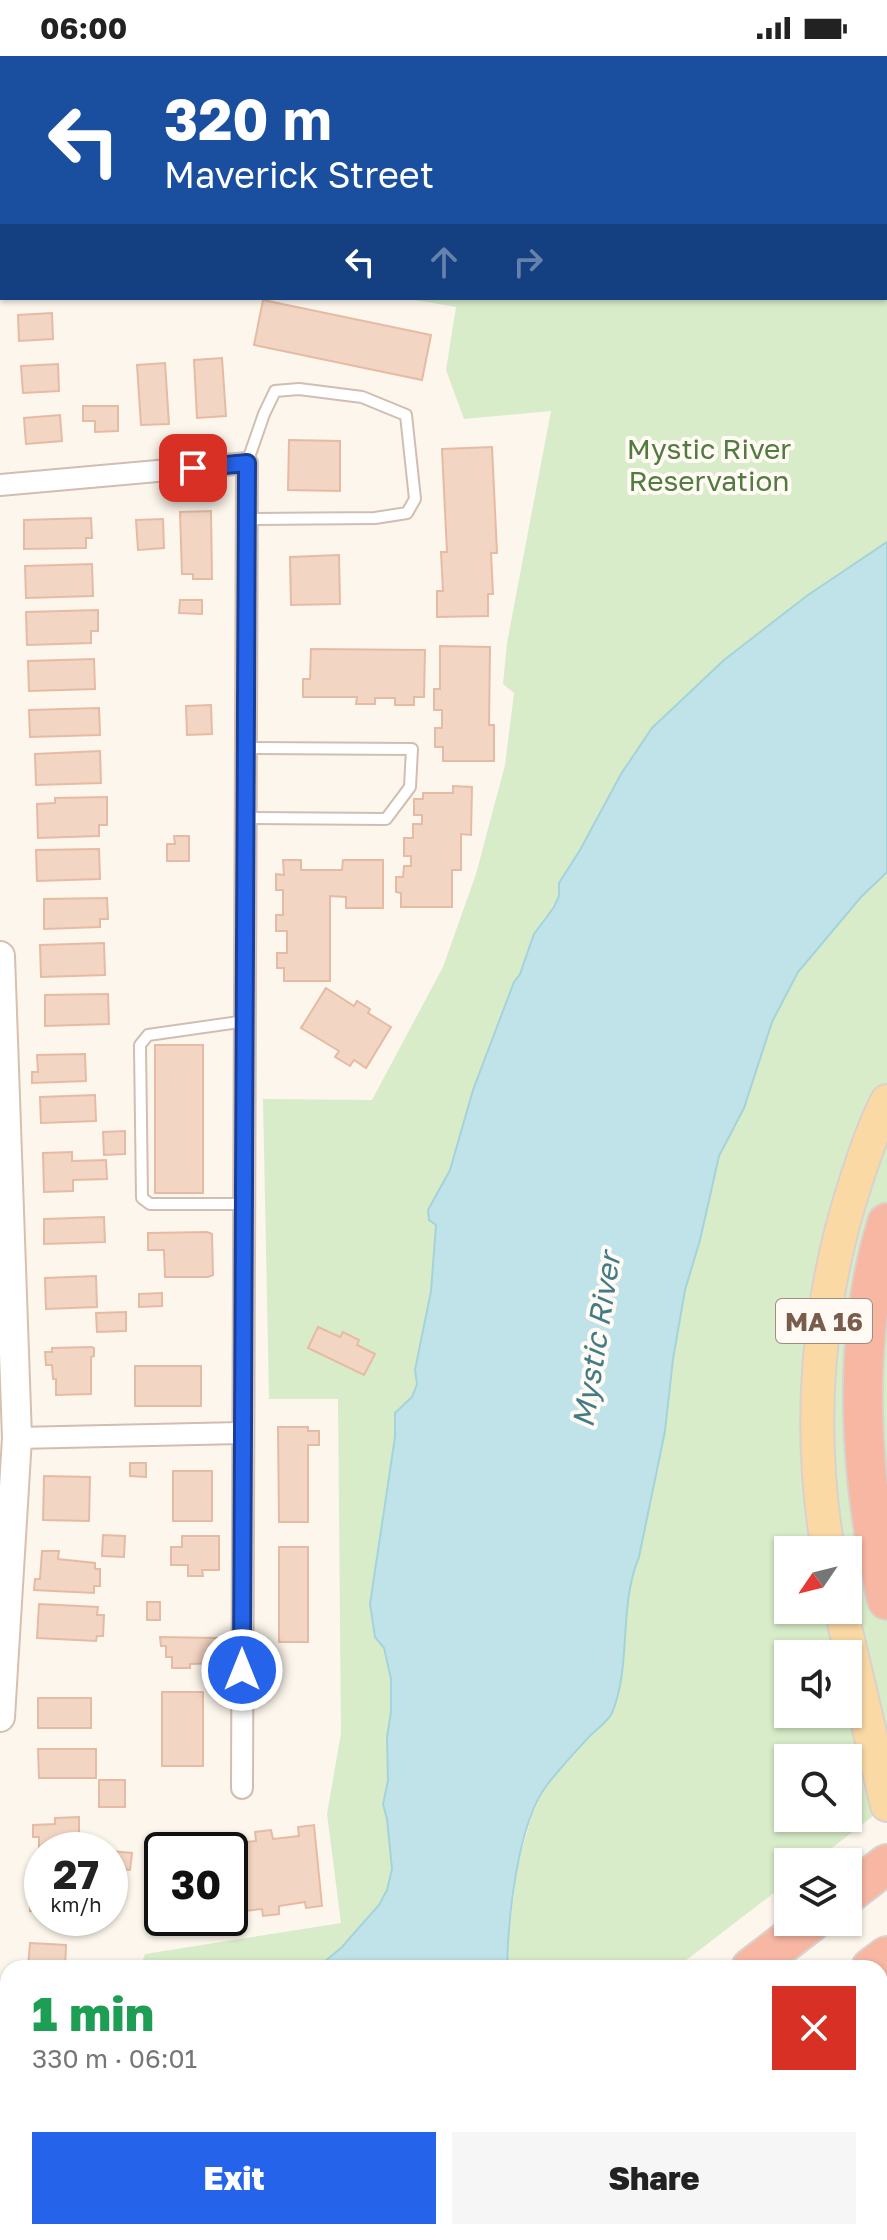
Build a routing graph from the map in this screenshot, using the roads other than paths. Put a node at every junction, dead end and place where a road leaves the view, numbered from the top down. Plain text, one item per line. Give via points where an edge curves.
1 (247, 463) junction
2 (0, 485) edge
3 (247, 519) junction
4 (247, 748) junction
5 (247, 818) junction
6 (0, 956) edge
7 (246, 1021) junction
8 (887, 1101) edge
9 (244, 1204) junction
10 (887, 1223) edge
11 (241, 1433) junction
12 (17, 1438) junction
13 (826, 1536) edge
14 (887, 1600) edge
15 (844, 1624) edge
16 (0, 1717) edge
17 (242, 1788) dead end
18 (885, 1798) edge
19 (887, 1864) edge
20 (862, 1883) edge
21 (793, 1936) edge
22 (761, 1960) edge

1 - 2 street
1 - 3 street
1 - 3 lane via 275,391 362,397 406,415 415,499 407,513 375,518
3 - 4 street
4 - 5 street
4 - 5 lane via 412,749 410,787 386,819
5 - 7 street
6 - 12 main road
7 - 9 street
7 - 9 lane via 148,1035 140,1045 142,1198 153,1204
8 - 13 main road, MA 16 via 850,1200 821,1344 817,1455
9 - 11 street
10 - 14 highway via 864,1359 863,1422 867,1489
11 - 12 street
11 - 17 street
12 - 16 main road
15 - 18 main road
19 - 20 highway
21 - 22 highway

